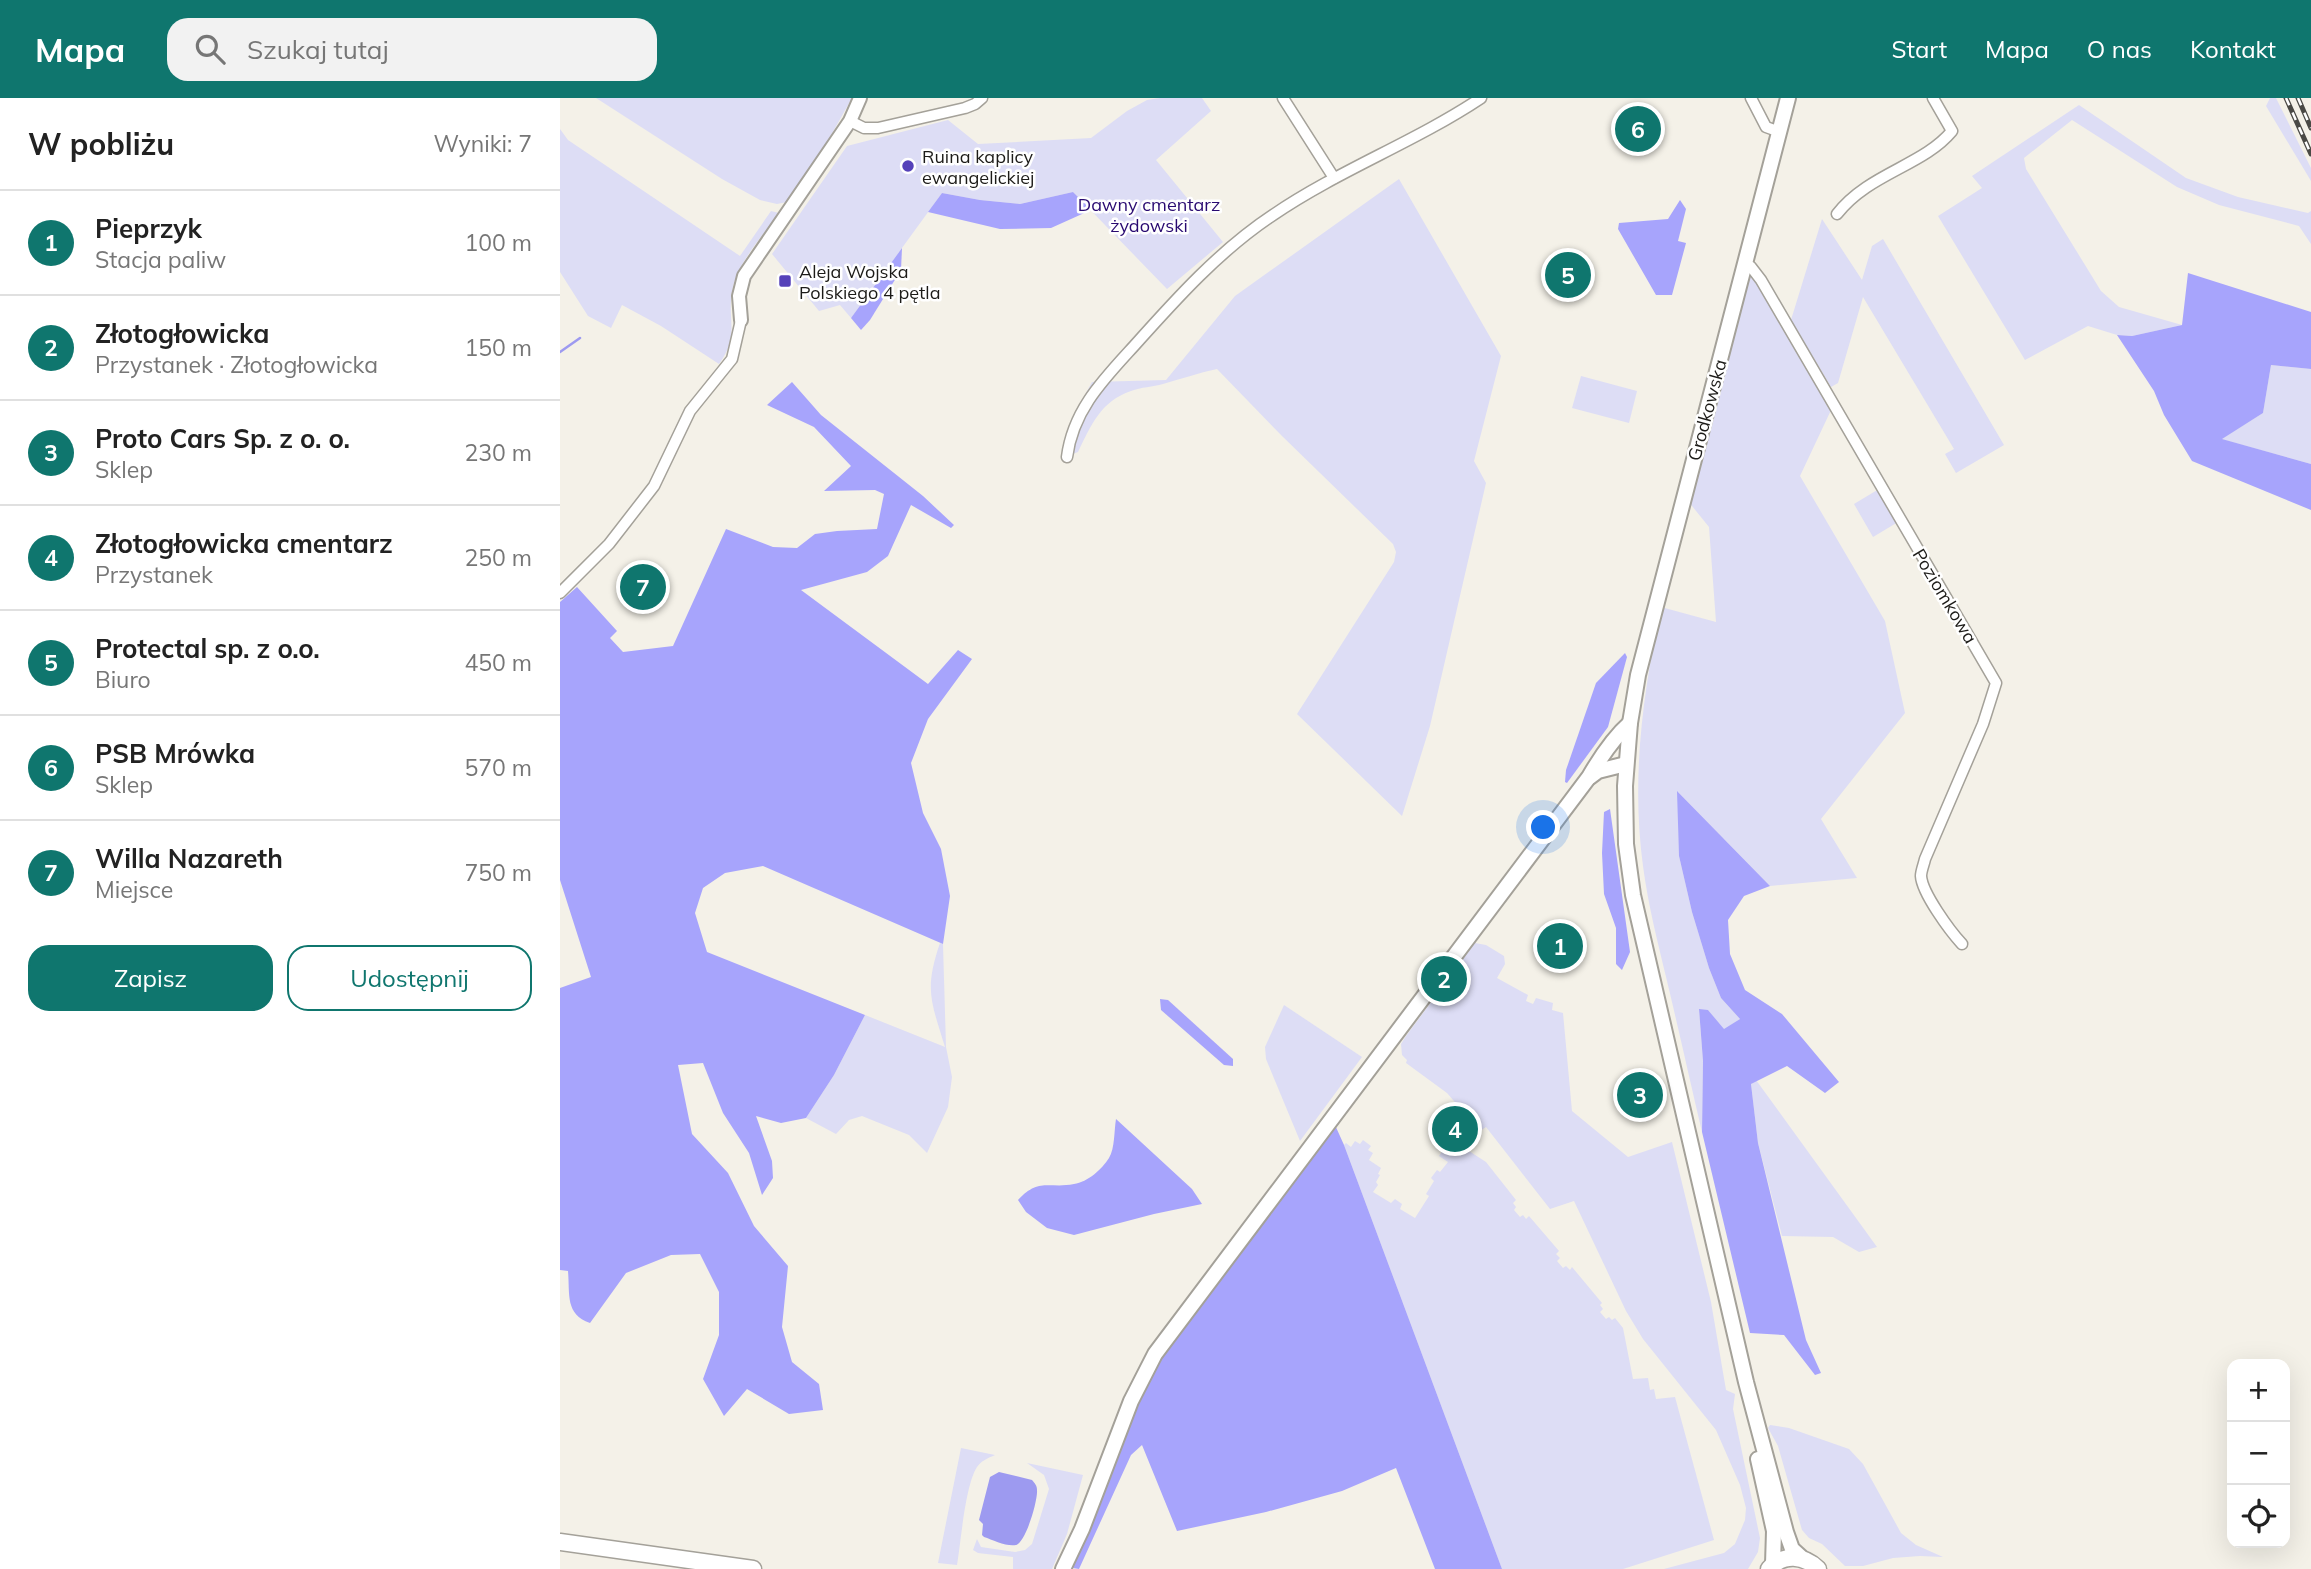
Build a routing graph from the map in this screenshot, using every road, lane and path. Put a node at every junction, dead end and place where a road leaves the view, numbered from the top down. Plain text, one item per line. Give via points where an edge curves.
1 (860, 98) edge
2 (982, 98) edge
3 (1283, 98) edge
4 (1481, 98) edge
5 (1751, 98) edge
6 (1788, 98) edge
7 (1933, 98) edge
8 (850, 121) junction
9 (1780, 132) junction
10 (1334, 177) junction
11 (1836, 214) dead end
12 (1745, 264) junction
13 (741, 320) joint
14 (1067, 457) dead end
15 (560, 593) edge
16 (1630, 723) junction
17 (1599, 760) junction
18 (1626, 764) junction
19 (1589, 778) junction
20 (1625, 786) junction
21 (1962, 944) dead end
22 (1746, 1382) junction
23 (560, 1542) edge
24 (560, 1551) edge
25 (1803, 1559) junction
26 (1771, 1567) edge
27 (694, 1569) edge
28 (753, 1569) edge
29 (1063, 1569) edge
30 (1818, 1569) edge

1 - 8 street
2 - 8 street via 965,108 885,127 864,128
3 - 10 street
4 - 10 street
5 - 9 street via 1766,127
6 - 9 main road, Grodkowska
7 - 11 street via 1952,131 1938,145 1866,186
8 - 13 street via 744,276 739,296
9 - 12 main road, Grodkowska
10 - 14 street via 1252,230 1174,302 1090,396 1074,423
12 - 16 main road, Grodkowska via 1651,621
12 - 21 street, Poziomkowa via 1761,280 1996,683 1921,875 1939,913
13 - 15 street via 729,364 696,403 654,486 610,544
16 - 17 main road
16 - 18 main road, Grodkowska
17 - 18 main road
17 - 19 main road
18 - 19 main road
18 - 20 main road, Grodkowska
19 - 20 main road via 1610,775
19 - 29 main road via 1147,1366
20 - 22 main road, Grodkowska via 1633,895
22 - 25 main road via 1786,1532 1792,1549
22 - 26 main road via 1749,1419 1774,1531
23 - 28 main road
24 - 27 main road
25 - 26 main road via 1793,1557
25 - 30 main road

